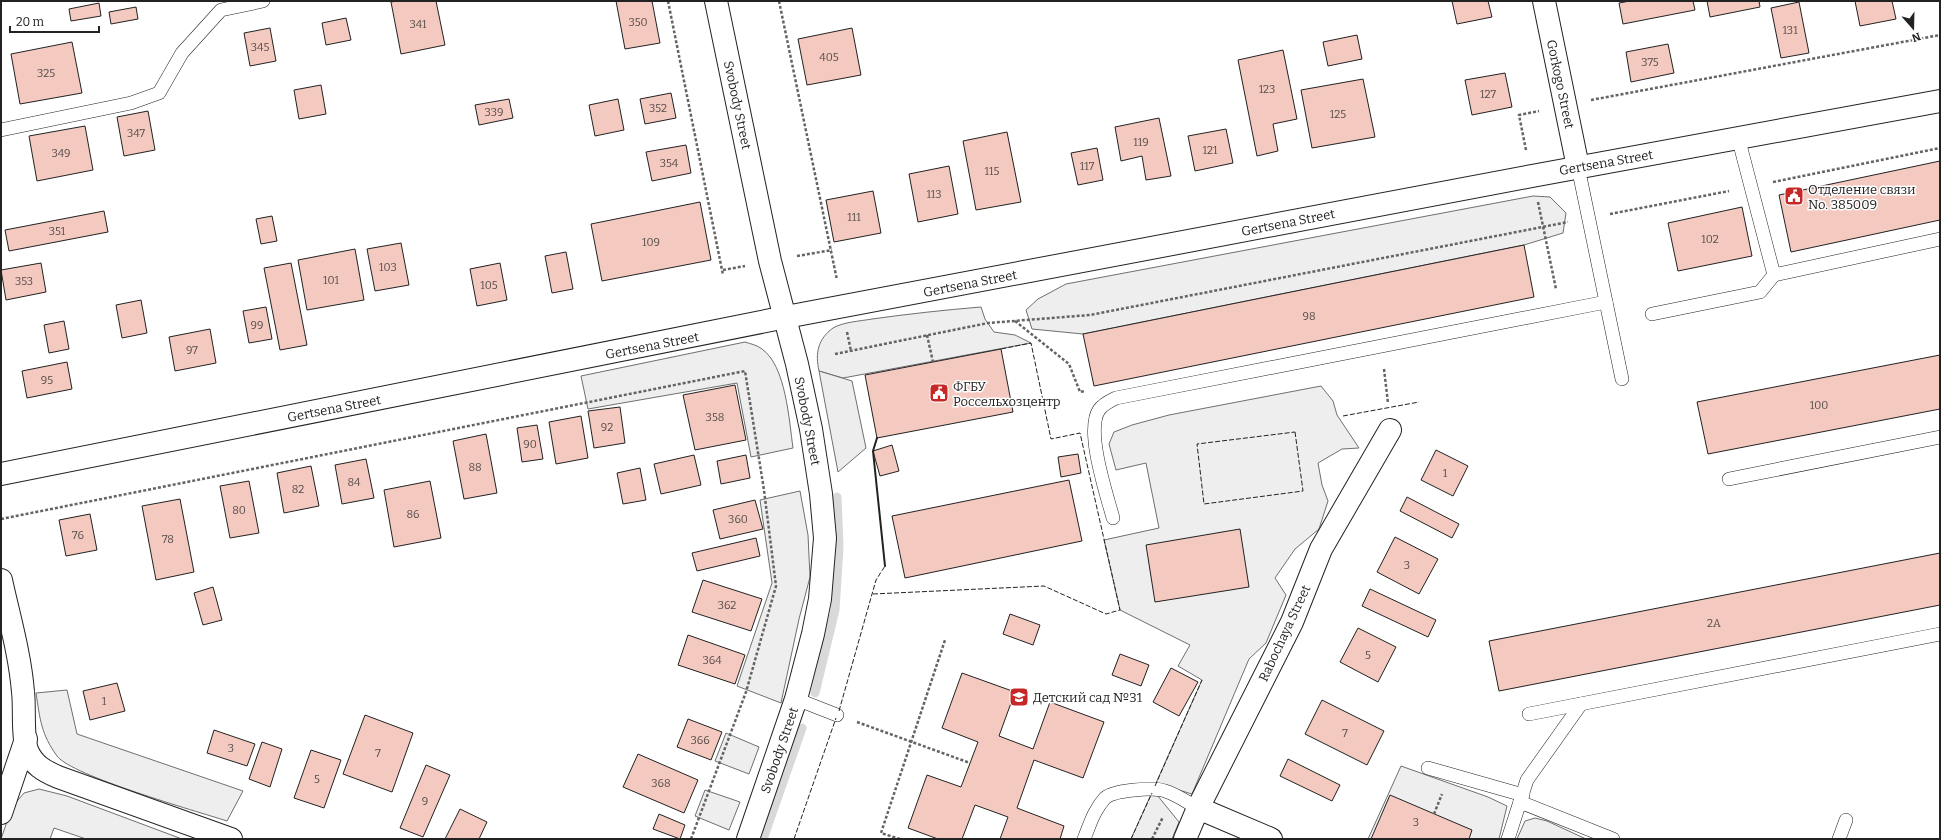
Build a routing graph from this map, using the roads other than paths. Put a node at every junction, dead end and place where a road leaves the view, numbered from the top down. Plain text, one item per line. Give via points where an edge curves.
1 (263, 1) edge
2 (716, 1) edge
3 (1544, 1) edge
4 (1940, 101) edge
5 (1, 130) edge
6 (1738, 137) junction
7 (1578, 167) junction
8 (1940, 239) edge
9 (1774, 275) junction
10 (1606, 302) junction
11 (1652, 314) dead end
12 (786, 317) junction
13 (1622, 379) dead end
14 (1390, 430) road end
15 (1940, 437) edge
16 (1, 474) edge
17 (1729, 479) dead end
18 (1113, 518) dead end
19 (1, 580) edge
20 (1940, 634) edge
21 (796, 699) junction
22 (1581, 704) junction
23 (1529, 714) dead end
24 (837, 715) road end
25 (26, 740) junction
26 (1428, 768) dead end
27 (1522, 798) junction
28 (1198, 808) junction
29 (1, 813) edge
30 (1846, 820) dead end
31 (230, 839) edge
32 (748, 839) edge
33 (1084, 839) edge
34 (1185, 839) edge
35 (1271, 839) edge
36 (1508, 839) edge
37 (1613, 839) edge
38 (1839, 839) edge

1 - 5 lane via 221,10 182,52 159,93 130,103
2 - 12 street, Svobody Street via 770,261
3 - 7 street, Gorkogo Street
4 - 6 street, Gertsena Street
6 - 7 street, Gertsena Street
6 - 9 lane
7 - 10 lane
7 - 12 street, Gertsena Street
8 - 9 lane
9 - 11 lane via 1760,292
10 - 13 lane
10 - 18 lane via 1116,398 1098,411 1095,426 1095,444
12 - 16 street, Gertsena Street
12 - 21 street, Svobody Street via 811,429 825,538 820,599
14 - 28 street, Rabochaya Street via 1321,549 1292,622
15 - 17 lane
19 - 25 street via 23,691
20 - 22 lane
21 - 24 lane
21 - 32 street, Svobody Street
22 - 23 lane
22 - 27 lane via 1527,780
25 - 29 street
25 - 31 street via 27,749 35,763 44,771
26 - 27 lane
27 - 36 lane
27 - 37 lane
28 - 33 lane via 1165,791 1122,792 1106,797 1095,810
28 - 34 street, Rabochaya Street
28 - 35 street
30 - 38 lane

